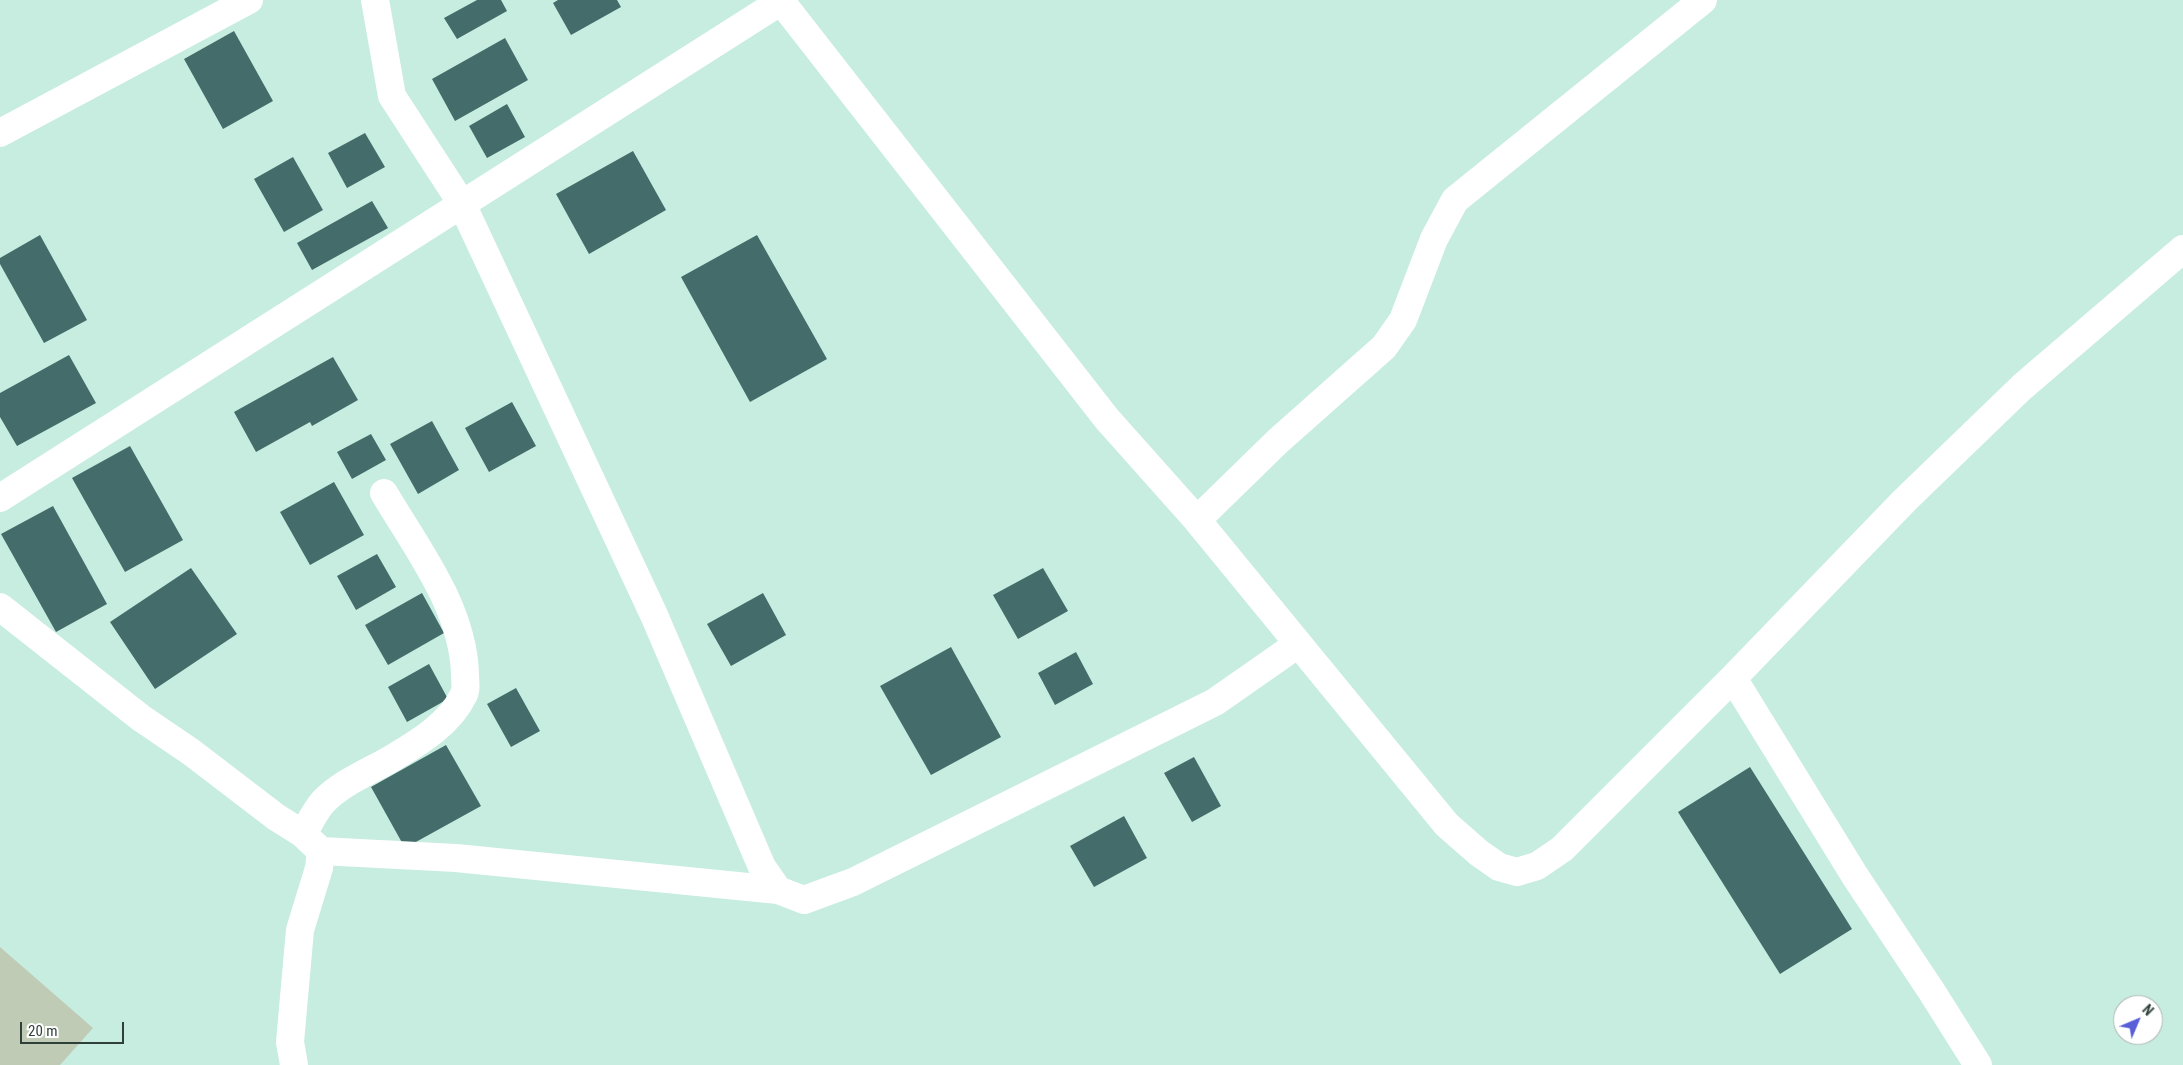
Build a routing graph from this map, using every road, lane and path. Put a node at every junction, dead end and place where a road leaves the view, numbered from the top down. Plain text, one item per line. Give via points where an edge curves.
1 (249, 0) edge
2 (375, 0) edge
3 (782, 0) edge
4 (1703, 0) edge
5 (0, 133) edge
6 (462, 204) junction
7 (2183, 249) edge
8 (384, 493) dead end
9 (0, 498) edge
10 (1197, 520) junction
11 (0, 607) edge
12 (1298, 644) junction
13 (1733, 678) junction
14 (312, 842) junction
15 (778, 890) junction
16 (294, 1065) edge
17 (1978, 1065) edge

1 - 5 street
2 - 6 street via 392,96
3 - 6 street
3 - 10 street via 1107,419
4 - 10 street via 1455,200 1434,238 1403,320 1384,347 1278,441
6 - 9 street
6 - 15 street via 654,615 762,867
7 - 13 street via 2022,388 1905,500
8 - 14 street via 440,587 458,629 465,657 464,695 429,736 352,779 322,803
10 - 12 street
11 - 14 street via 141,718
12 - 13 street via 1447,825 1499,867 1517,872 1537,866 1562,849
12 - 15 street via 1215,702 853,882 804,900
13 - 17 street via 1855,876
14 - 15 street
14 - 16 street via 319,868 300,930 290,1042

